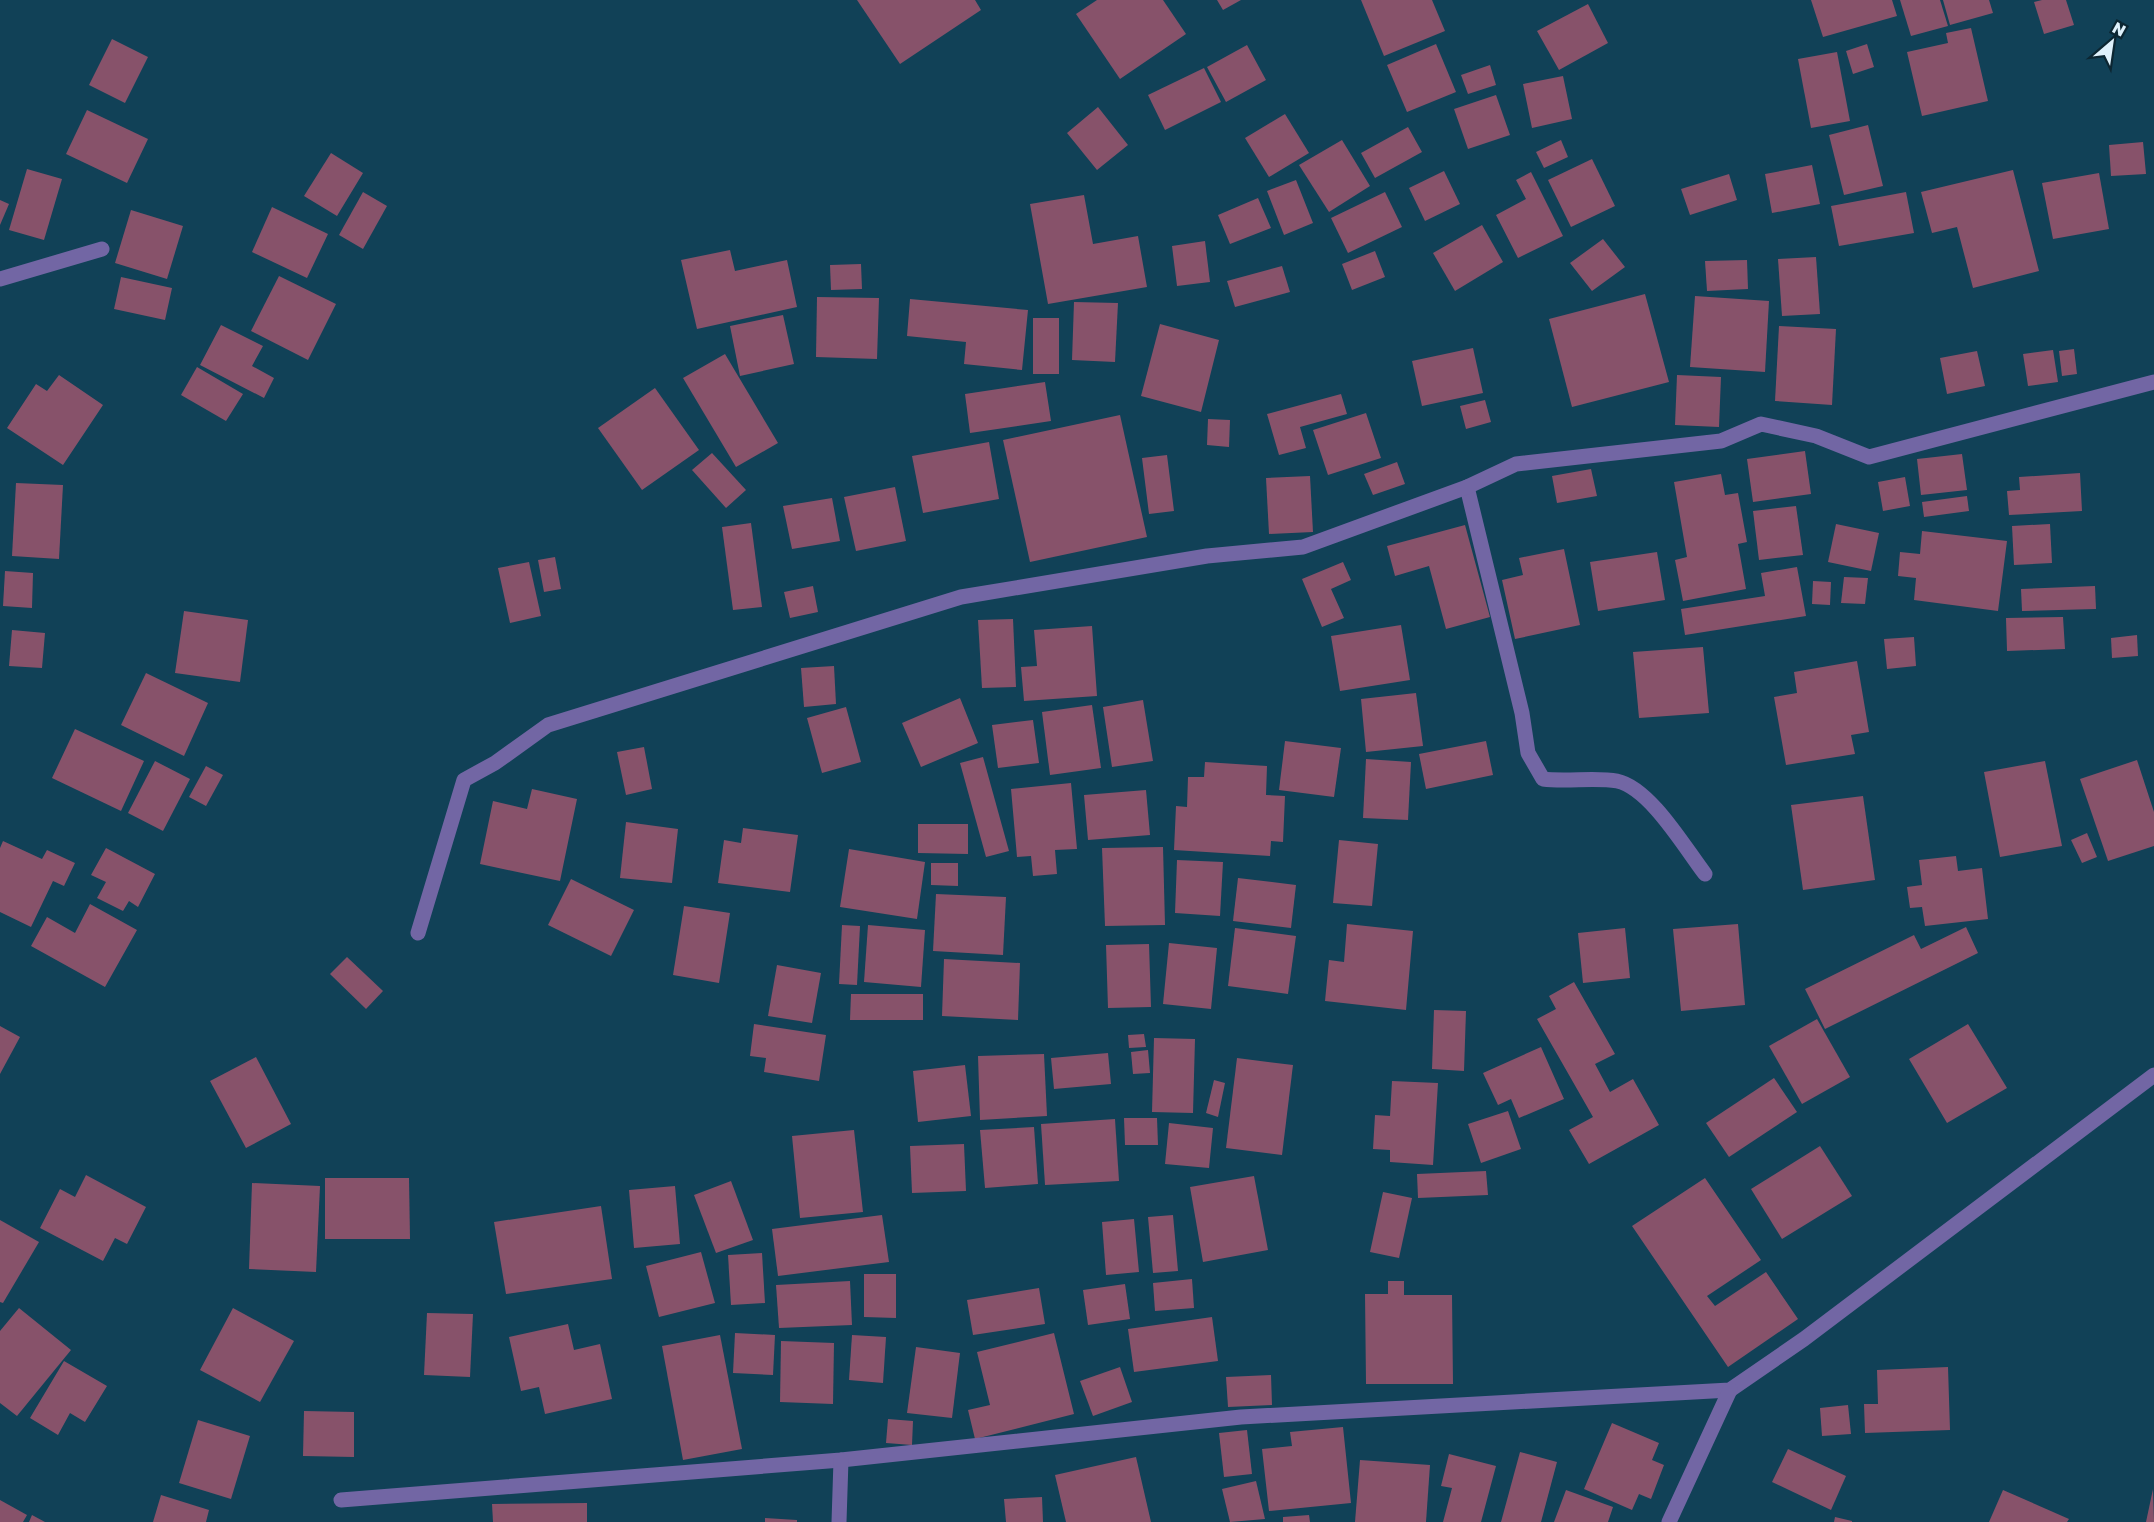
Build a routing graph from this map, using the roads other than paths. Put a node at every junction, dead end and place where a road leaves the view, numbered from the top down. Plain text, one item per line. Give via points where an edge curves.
1 (102, 249) dead end
2 (0, 279) edge
3 (2154, 382) edge
4 (1467, 487) junction
5 (1705, 874) dead end
6 (418, 933) dead end
7 (2154, 1075) edge
8 (1730, 1390) junction
9 (841, 1460) junction
10 (341, 1500) dead end
11 (839, 1522) edge
12 (1669, 1522) edge

1 - 2 street
3 - 4 street via 1869,457 1816,436 1761,424 1721,441 1516,464
4 - 5 street via 1522,713 1528,753 1543,779 1616,781 1635,788
4 - 6 street via 1304,547 1207,556 961,597 548,725 464,780
7 - 8 street via 1804,1339
8 - 9 street via 1241,1417
8 - 12 street
9 - 10 street
9 - 11 street

